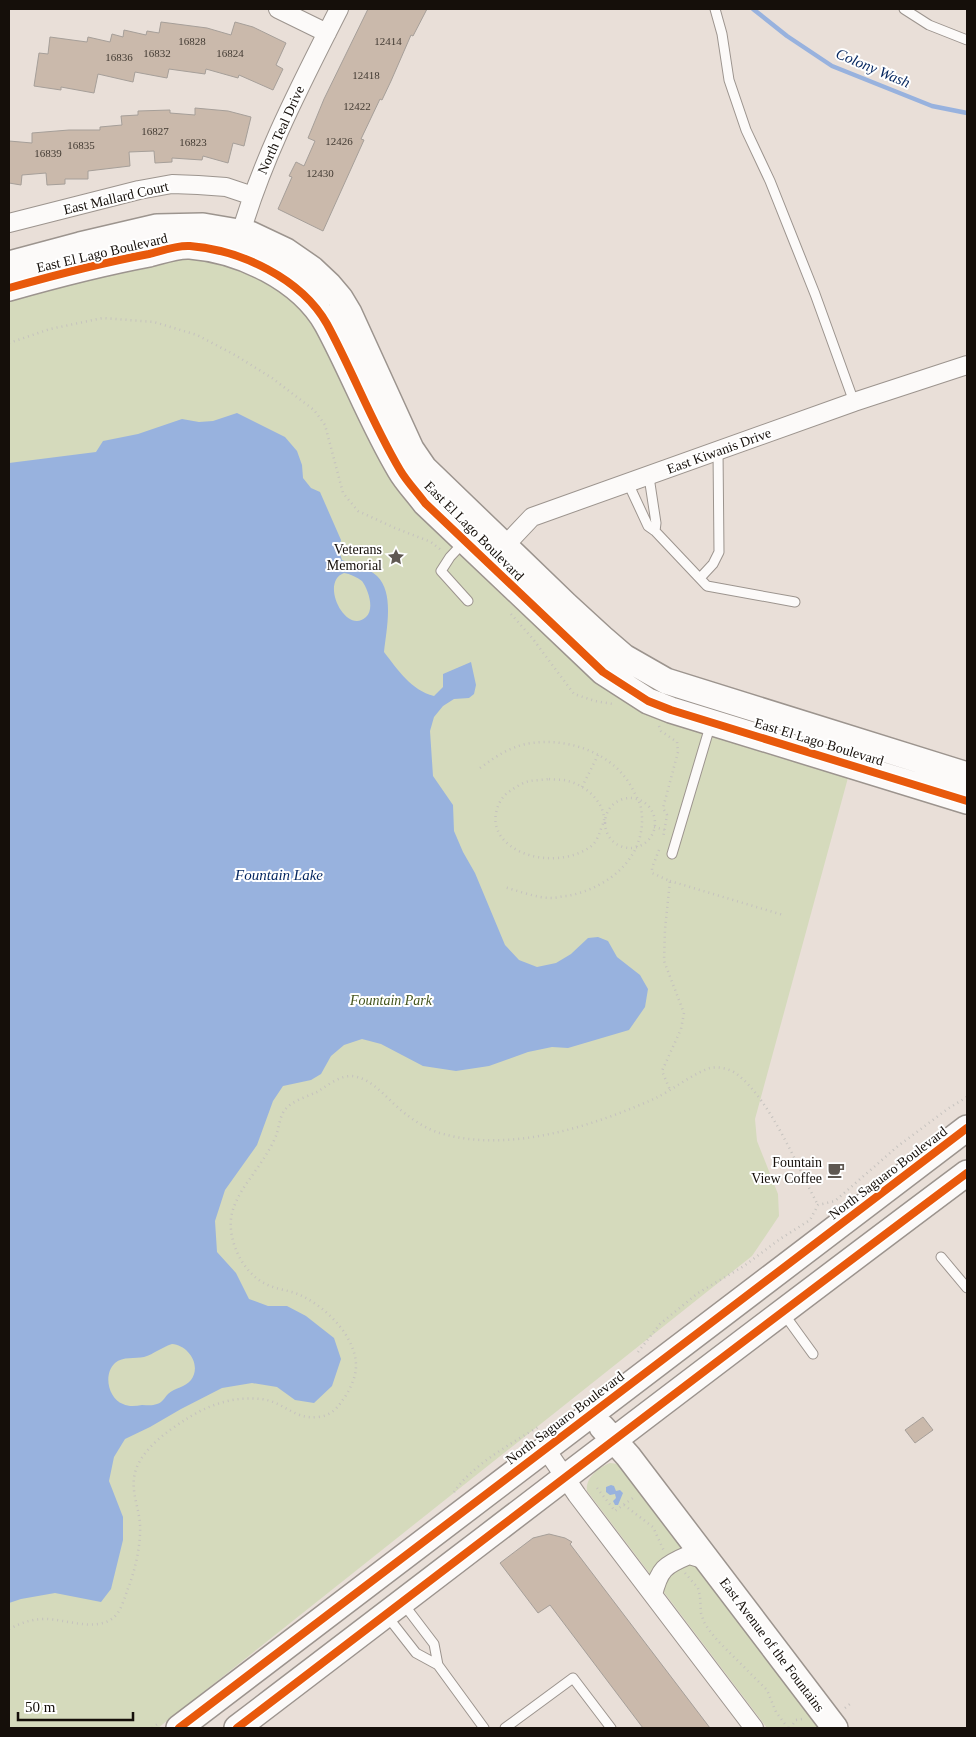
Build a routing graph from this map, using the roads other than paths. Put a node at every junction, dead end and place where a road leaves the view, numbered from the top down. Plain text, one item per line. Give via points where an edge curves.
1 (278, 9) edge
2 (339, 9) edge
3 (715, 9) edge
4 (904, 9) edge
5 (327, 33) junction
6 (967, 40) edge
7 (254, 196) junction
8 (9, 223) edge
9 (238, 244) junction
10 (9, 264) edge
11 (9, 288) edge
12 (349, 314) junction
13 (326, 323) junction
14 (967, 364) edge
15 (854, 402) junction
16 (718, 451) junction
17 (649, 477) junction
18 (628, 483) junction
19 (654, 531) junction
20 (457, 549) junction
21 (496, 555) junction
22 (700, 578) junction
23 (468, 601) dead end
24 (795, 602) dead end
25 (715, 711) junction
26 (832, 747) junction
27 (967, 775) edge
28 (967, 801) edge
29 (672, 854) dead end
30 (967, 1128) edge
31 (967, 1146) edge
32 (966, 1176) edge
33 (941, 1257) dead end
34 (967, 1288) edge
35 (783, 1312) junction
36 (813, 1354) dead end
37 (591, 1413) junction
38 (544, 1436) junction
39 (612, 1440) junction
40 (566, 1477) junction
41 (709, 1562) junction
42 (653, 1595) junction
43 (394, 1609) junction
44 (438, 1665) junction
45 (184, 1724) edge
46 (237, 1728) edge
47 (484, 1728) edge
48 (505, 1728) edge
49 (611, 1728) edge
50 (754, 1728) edge
51 (835, 1728) edge

1 - 5 street
2 - 5 street, North Teal Drive
3 - 15 lane via 729,80 746,130 815,294
4 - 6 lane via 929,25
5 - 7 street, North Teal Drive via 281,125
7 - 8 street, East Mallard Court via 226,188 172,184
7 - 9 street, North Teal Drive
9 - 10 street, East El Lago Boulevard via 203,226 157,227
9 - 11 street, East El Lago Boulevard via 188,246 98,264
9 - 12 street, East El Lago Boulevard via 250,234 286,251 312,269 340,298
9 - 13 street, East El Lago Boulevard via 243,257 273,272 298,290 316,307
12 - 13 street
12 - 21 street, East El Lago Boulevard via 411,449
13 - 20 street, East El Lago Boulevard via 400,472
14 - 15 street, East Kiwanis Drive
15 - 16 street, East Kiwanis Drive
16 - 17 street, East Kiwanis Drive
16 - 22 lane via 718,552 713,564
17 - 18 street, East Kiwanis Drive
17 - 19 lane via 656,523
18 - 19 lane via 648,526
18 - 21 street, East Kiwanis Drive via 532,517
19 - 22 lane
20 - 21 street, East El Lago Boulevard
20 - 23 lane via 441,571
21 - 25 street, East El Lago Boulevard via 566,605 624,657
22 - 24 lane via 707,586 722,590
25 - 26 street, East El Lago Boulevard
25 - 29 lane
26 - 27 street, East El Lago Boulevard
26 - 28 street, East El Lago Boulevard
30 - 37 street, North Saguaro Boulevard
31 - 32 street via 955,1157
32 - 35 street
33 - 34 lane
35 - 36 lane
35 - 39 street
37 - 38 street, North Saguaro Boulevard
37 - 39 street, East Avenue of the Fountains
38 - 40 street
38 - 45 street, North Saguaro Boulevard
39 - 40 street
39 - 41 street, East Avenue of the Fountains via 628,1456
40 - 42 street
40 - 43 street
41 - 42 street via 689,1555 673,1562 661,1572
41 - 51 street, East Avenue of the Fountains
42 - 50 street
43 - 44 lane via 416,1653
43 - 44 lane via 434,1644
43 - 46 street
44 - 47 lane
48 - 49 lane via 573,1678

